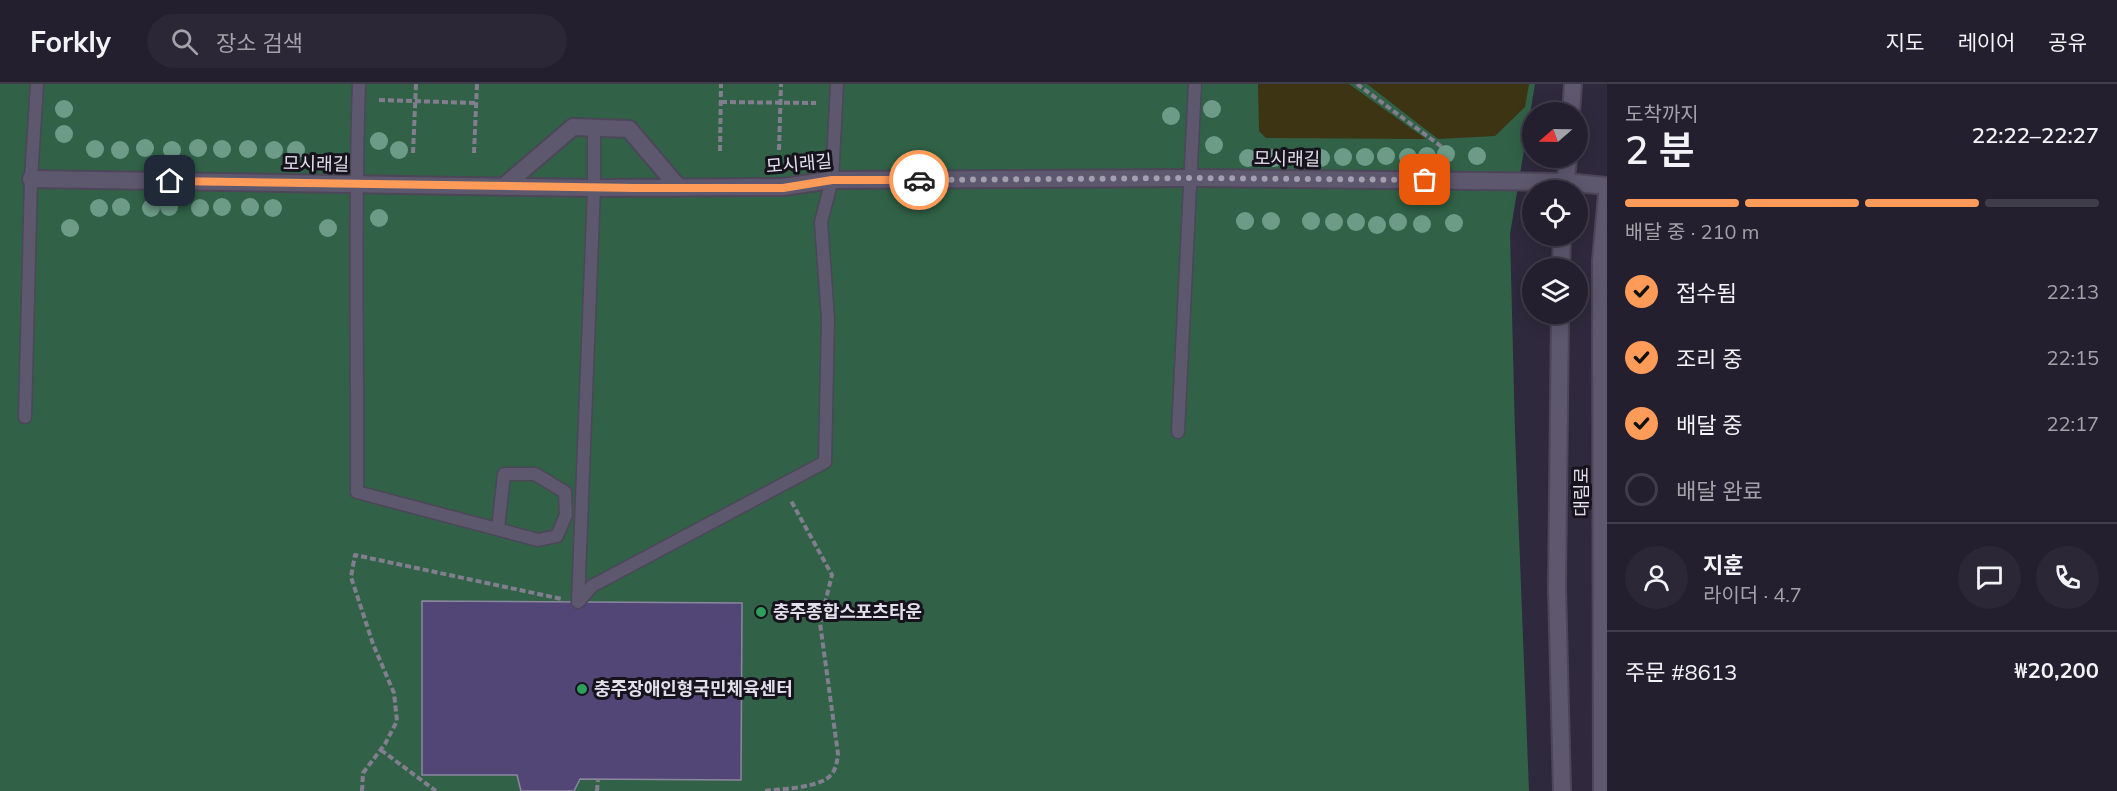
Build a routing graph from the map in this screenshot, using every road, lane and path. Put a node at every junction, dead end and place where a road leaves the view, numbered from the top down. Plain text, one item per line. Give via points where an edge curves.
1 (37, 84) edge
2 (359, 84) edge
3 (416, 84) edge
4 (477, 84) edge
5 (721, 84) edge
6 (781, 84) edge
7 (837, 84) edge
8 (1194, 84) edge
9 (1357, 84) edge
10 (1573, 84) edge
11 (379, 100) dead end
12 (415, 101) junction
13 (476, 102) junction
14 (721, 102) junction
15 (1572, 102) edge
16 (780, 103) junction
17 (816, 103) dead end
18 (594, 127) junction
19 (1442, 147) dead end
20 (779, 150) dead end
21 (720, 151) dead end
22 (413, 153) dead end
23 (474, 153) dead end
24 (1191, 178) junction
25 (31, 179) junction
26 (832, 180) junction
27 (355, 184) junction
28 (1522, 185) edge
29 (503, 186) junction
30 (1588, 186) edge
31 (1607, 186) edge
32 (594, 188) junction
33 (679, 188) junction
34 (1607, 194) edge
35 (1560, 324) edge
36 (25, 417) dead end
37 (1178, 432) dead end
38 (783, 485) junction
39 (498, 530) junction
40 (578, 602) junction
41 (381, 750) junction
42 (597, 779) dead end
43 (362, 791) edge
44 (436, 791) edge
45 (597, 791) edge
46 (765, 791) edge
47 (1562, 791) edge
48 (1602, 791) edge

1 - 25 lane
2 - 27 lane
3 - 12 path
4 - 13 path
5 - 14 path
6 - 16 path
7 - 26 lane
8 - 24 lane
9 - 19 path
10 - 15 street
11 - 12 path
12 - 13 path
12 - 22 path
13 - 23 path
14 - 16 path
14 - 21 path
16 - 17 path
16 - 20 path
18 - 29 street via 573,127
18 - 32 lane
18 - 33 street via 629,129
24 - 26 street, 모시래길
24 - 28 street, 모시래길
24 - 37 lane
25 - 27 street, 모시래길
25 - 36 lane
26 - 33 street, 모시래길 via 783,188
26 - 38 lane via 821,222 828,319 825,462
27 - 29 street, 모시래길
27 - 39 lane via 357,492
29 - 32 street, 모시래길
30 - 31 street, 모시래길
32 - 33 street, 모시래길
32 - 40 lane
34 - 48 street, 대림로 via 1601,261
35 - 47 street, 대림로 via 1557,587
38 - 40 lane via 592,586
38 - 46 path via 832,575 820,623 838,754 837,767 827,779
39 - 39 lane via 538,540 557,536 566,515 565,492 535,474 504,474
40 - 41 path via 355,555 351,577 373,645 394,693 398,721
41 - 43 path via 363,773
41 - 44 path
42 - 45 path

